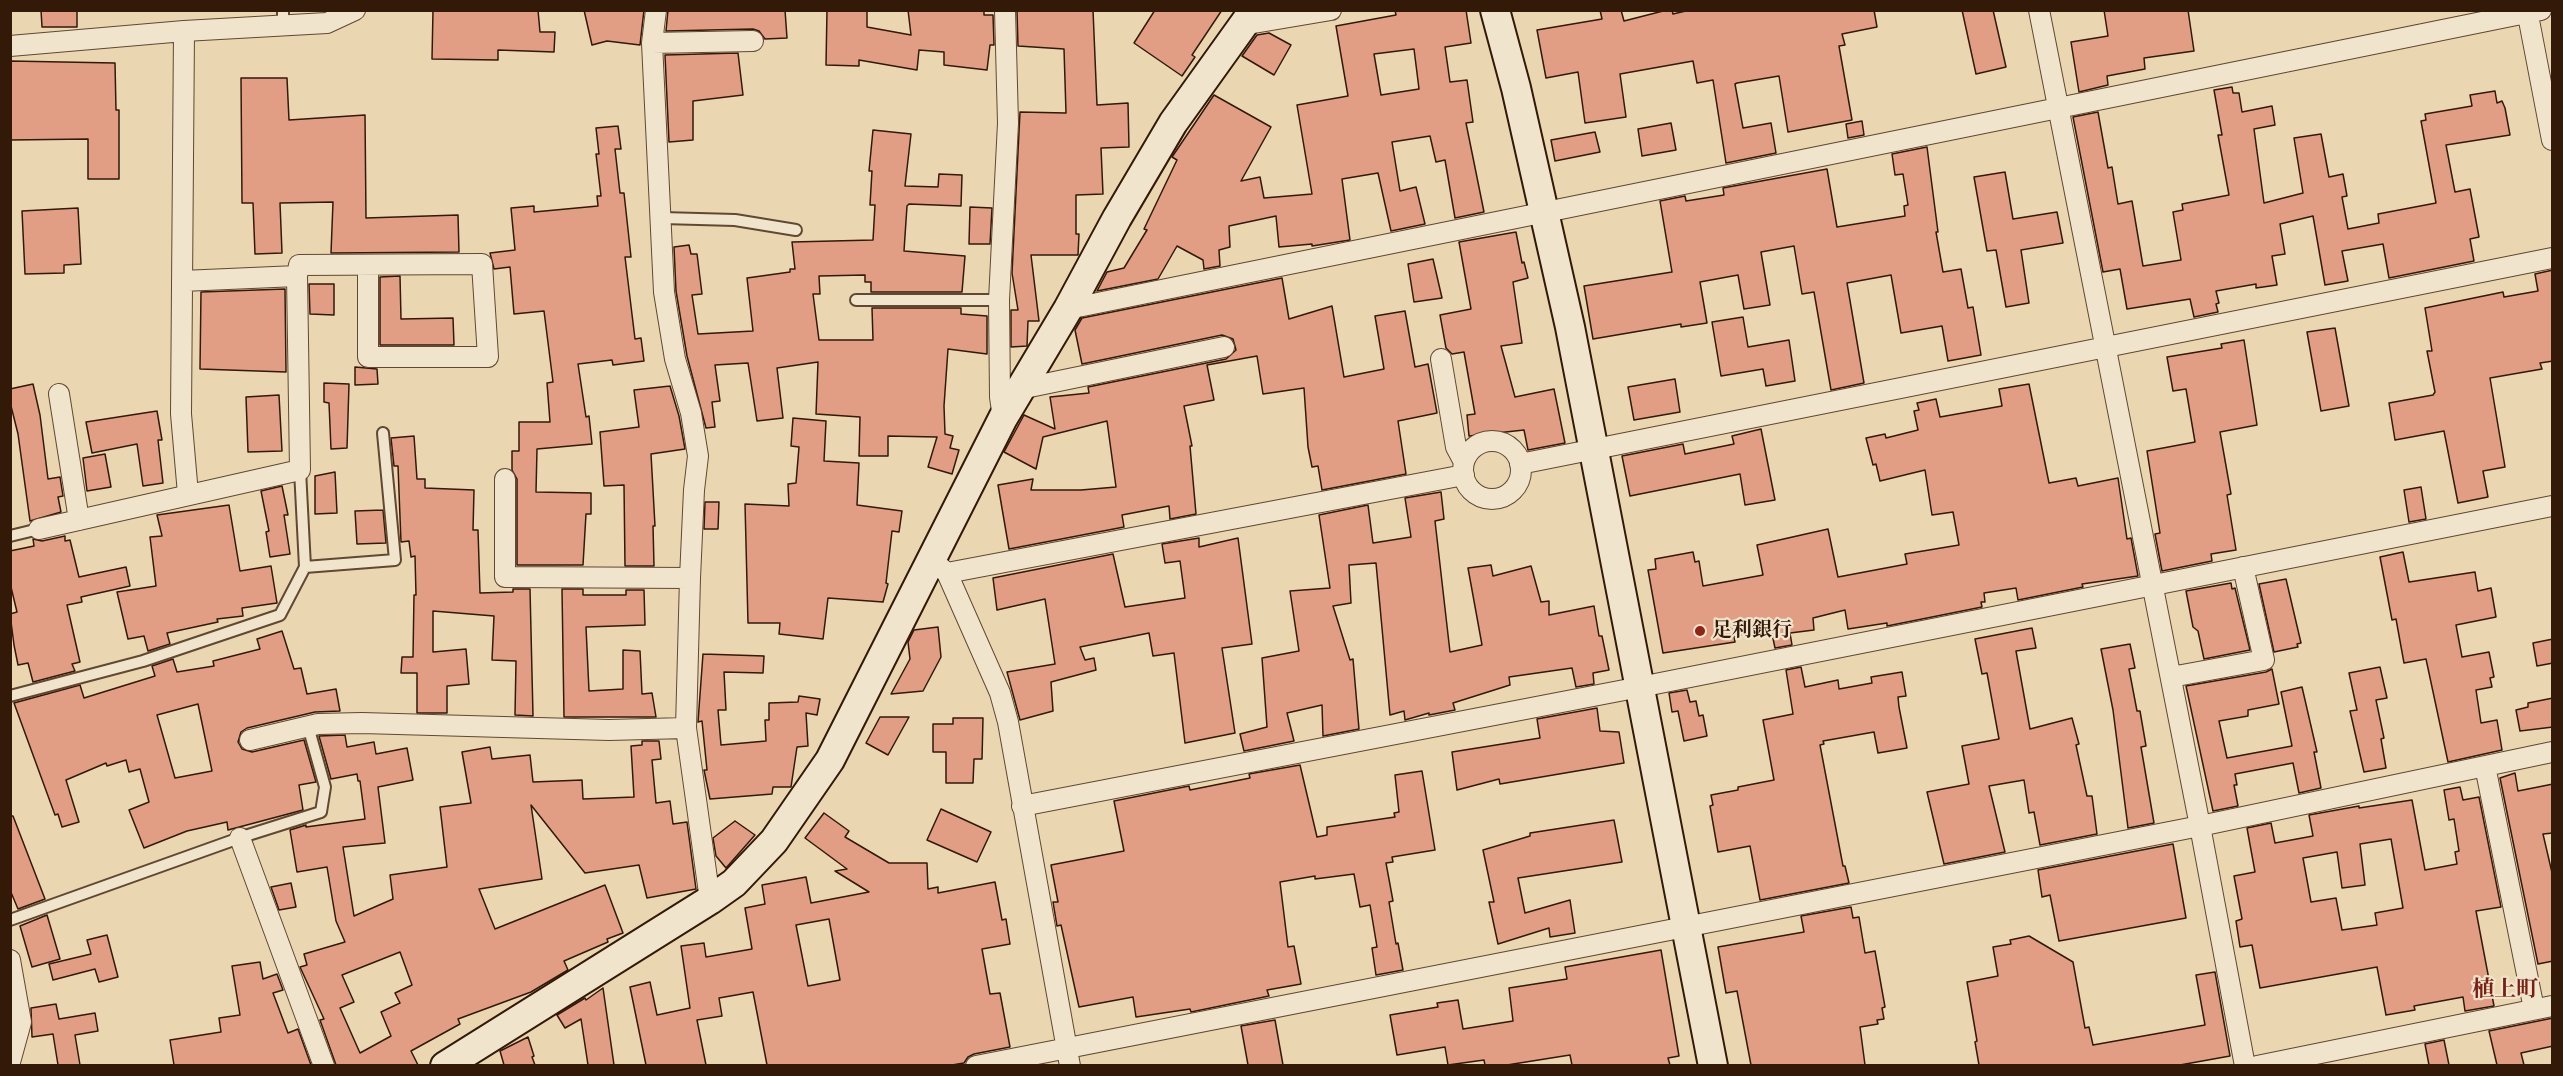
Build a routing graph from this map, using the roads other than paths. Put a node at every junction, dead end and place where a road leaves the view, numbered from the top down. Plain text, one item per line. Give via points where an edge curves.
1 (355, 10) edge
2 (656, 10) edge
3 (1005, 10) edge
4 (1331, 10) edge
5 (1495, 10) edge
6 (2039, 10) edge
7 (2532, 11) edge
8 (1248, 18) edge
9 (283, 19) edge
10 (184, 31) junction
11 (753, 41) dead end
12 (652, 43) junction
13 (10, 46) edge
14 (2058, 109) junction
15 (2553, 140) edge
16 (1545, 211) junction
17 (662, 218) junction
18 (796, 230) dead end
19 (2553, 258) edge
20 (368, 265) dead end
21 (297, 276) junction
22 (182, 281) junction
23 (856, 300) dead end
24 (999, 300) junction
25 (1068, 309) junction
26 (1224, 347) dead end
27 (2104, 348) junction
28 (1441, 359) dead end
29 (1020, 389) junction
30 (59, 394) dead end
31 (1004, 418) junction
32 (383, 433) dead end
33 (1595, 450) junction
34 (1520, 464) junction
35 (1464, 469) junction
36 (300, 470) junction
37 (505, 479) dead end
38 (188, 494) junction
39 (2553, 506) edge
40 (80, 520) junction
41 (39, 529) joint
42 (10, 536) edge
43 (305, 567) junction
44 (940, 567) junction
45 (2243, 567) junction
46 (690, 578) junction
47 (2151, 586) junction
48 (2171, 677) junction
49 (1640, 687) junction
50 (10, 696) edge
51 (308, 726) junction
52 (686, 728) junction
53 (250, 740) dead end
54 (2553, 752) edge
55 (2485, 766) junction
56 (1022, 806) junction
57 (2200, 826) junction
58 (240, 838) junction
59 (710, 900) junction
60 (10, 920) edge
61 (1687, 928) junction
62 (10, 960) edge
63 (2543, 1007) edge
64 (1069, 1056) edge
65 (10, 1062) edge
66 (324, 1065) edge
67 (446, 1065) edge
68 (976, 1065) edge
69 (1713, 1065) edge
70 (2245, 1065) edge
71 (2257, 1065) edge

1 - 9 street via 327,23
2 - 12 street
3 - 24 street via 1008,123
4 - 8 street
5 - 16 street
6 - 14 street
7 - 14 street
7 - 15 street
8 - 25 street via 1173,123
9 - 10 street
10 - 13 street
10 - 22 street
11 - 12 street
12 - 17 street
14 - 16 street
14 - 27 street
16 - 25 street
16 - 33 street
17 - 18 lane via 735,220
17 - 46 street via 666,303 698,456
19 - 27 street
20 - 21 street via 368,357 488,357 482,264 299,265
21 - 22 street
21 - 36 street
22 - 38 street via 181,414
23 - 24 lane
24 - 31 street via 1000,397
25 - 29 street
26 - 29 street
27 - 33 street
27 - 47 street
28 - 35 street via 1456,447
29 - 31 street
30 - 40 street
31 - 44 street
32 - 43 lane via 395,560
33 - 34 street
33 - 49 street
34 - 35 street via 1514,450 1496,441 1476,446
34 - 35 street via 1517,486 1500,498 1477,494 1470,488
35 - 44 street
36 - 38 street
36 - 43 lane
37 - 46 street via 505,577
38 - 40 street
39 - 45 street
40 - 41 street
41 - 42 lane
43 - 50 lane via 280,615 143,662
44 - 56 street via 1000,693
44 - 59 street via 830,760 774,841 734,882
45 - 47 street
45 - 48 street via 2264,660
46 - 52 street
47 - 48 street
47 - 49 street
48 - 57 street
49 - 56 street
49 - 61 street
51 - 52 street via 362,723 609,730
51 - 53 street
51 - 58 lane via 325,787 321,812
52 - 59 street
54 - 55 street
55 - 57 street
55 - 63 street
56 - 64 street
57 - 61 street
57 - 70 street
58 - 60 lane
58 - 66 street
59 - 67 street
61 - 64 street
61 - 69 street
62 - 65 street via 21,1022
63 - 71 street
64 - 68 street

